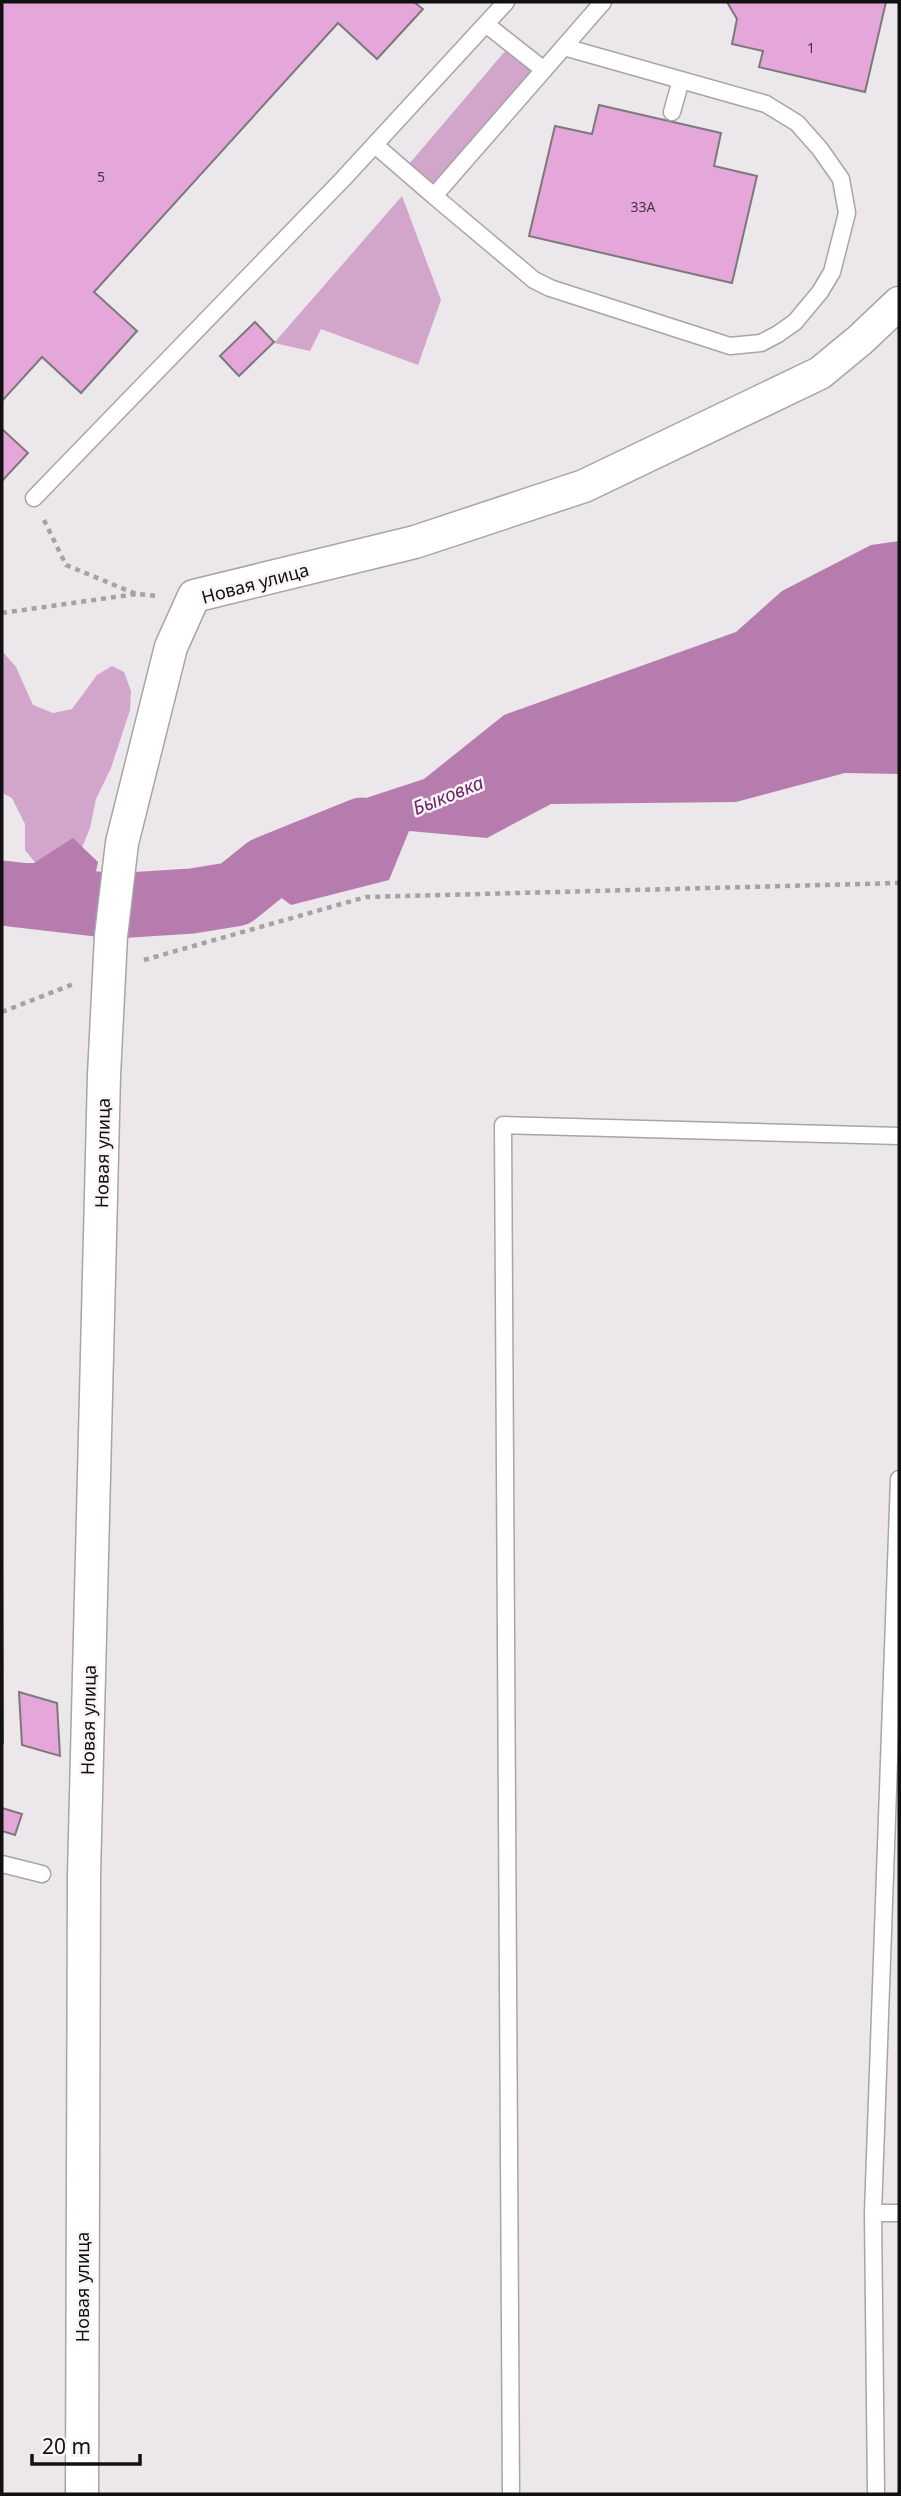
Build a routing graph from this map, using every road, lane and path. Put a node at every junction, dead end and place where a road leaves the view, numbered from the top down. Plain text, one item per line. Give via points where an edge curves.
1 (506, 2) edge
2 (603, 2) edge
3 (487, 25) junction
4 (564, 47) junction
5 (544, 70) junction
6 (681, 80) junction
7 (673, 112) dead end
8 (375, 145) junction
9 (434, 195) junction
10 (899, 303) edge
11 (34, 498) joint
12 (136, 594) junction
13 (194, 596) junction
14 (2, 613) edge
15 (899, 883) edge
16 (111, 969) junction
17 (2, 1012) edge
18 (899, 1136) edge
19 (899, 1479) edge
20 (2, 1864) edge
21 (42, 1874) dead end
22 (873, 2213) junction
23 (899, 2213) edge
24 (82, 2494) edge
25 (510, 2494) edge
26 (876, 2494) edge

1 - 3 lane
2 - 4 lane
3 - 5 lane
3 - 8 lane
4 - 5 lane
4 - 6 lane
5 - 9 lane
6 - 7 lane
6 - 9 lane via 766,104 797,123 841,179 847,213 832,272 795,322 761,343 730,346 550,288 534,280
8 - 9 lane
8 - 11 lane
10 - 13 street, Новая улица via 820,373 584,486 415,542
11 - 12 path via 66,565
12 - 13 path
12 - 14 path
13 - 16 street, Новая улица via 171,647 121,843
15 - 16 path via 366,897
16 - 17 path
16 - 24 street, Новая улица via 104,1075 84,1875
18 - 25 lane via 503,1125
19 - 22 lane
20 - 21 lane
22 - 23 lane
22 - 26 lane

